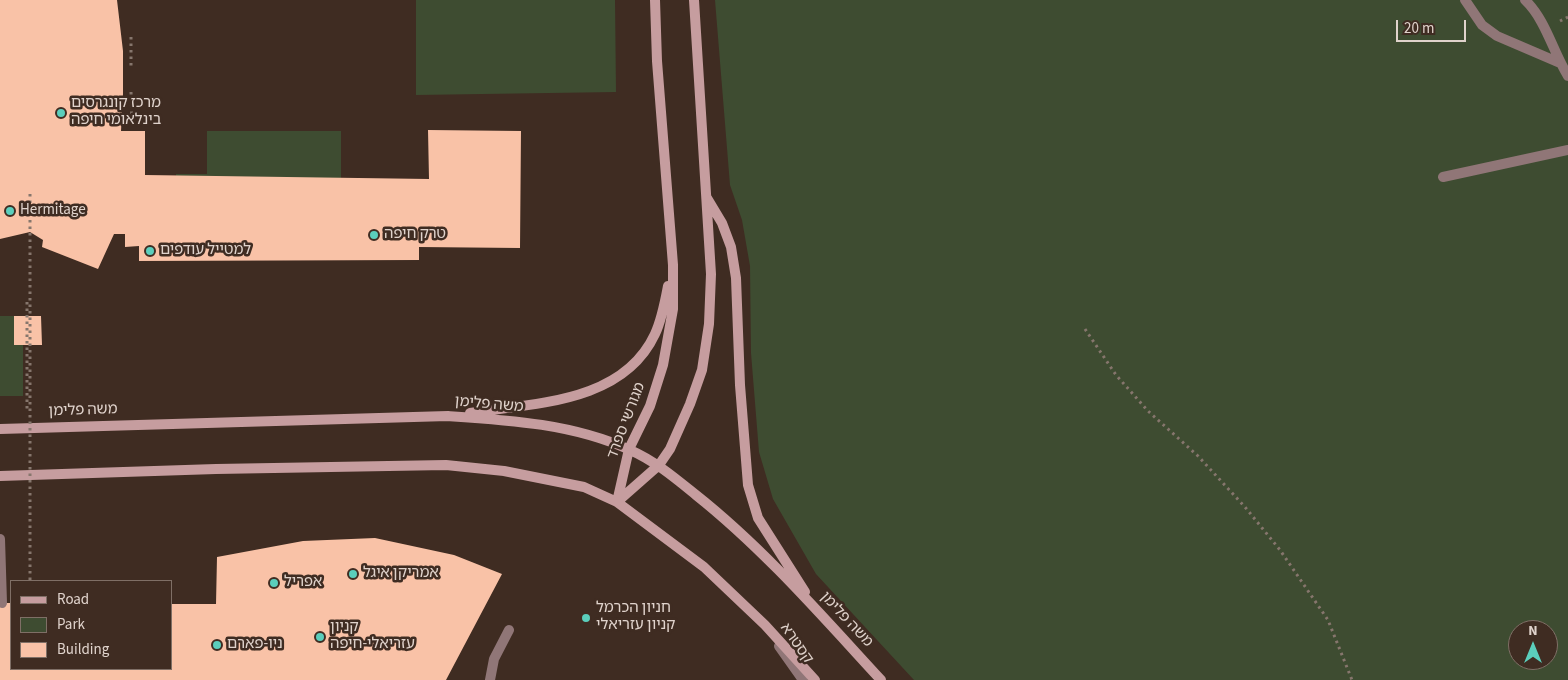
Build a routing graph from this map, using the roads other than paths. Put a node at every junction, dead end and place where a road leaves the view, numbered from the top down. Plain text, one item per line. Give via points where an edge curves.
1 (655, 0) edge
2 (694, 0) edge
3 (1465, 0) edge
4 (1526, 0) edge
5 (1560, 63) junction
6 (1568, 76) edge
7 (1568, 150) edge
8 (1443, 177) dead end
9 (706, 197) junction
10 (672, 265) junction
11 (448, 416) junction
12 (0, 429) edge
13 (629, 449) junction
14 (659, 465) junction
15 (0, 476) edge
16 (617, 502) junction
17 (0, 539) edge
18 (2, 603) dead end
19 (815, 608) junction
20 (765, 625) junction
21 (508, 630) dead end
22 (490, 680) edge
23 (803, 680) edge
24 (816, 680) edge
25 (881, 680) edge

1 - 10 main road, מגורשי ספרד
2 - 9 main road
3 - 5 street via 1482,25 1496,36
4 - 5 street via 1539,18
5 - 6 street
7 - 8 street
9 - 14 main road via 711,274 709,324 702,370 670,449
9 - 19 main road via 731,247 736,278 748,485 758,518
10 - 11 main road via 663,310 654,334 623,374 592,391 553,401
10 - 13 main road, מגורשי ספרד via 672,309 663,365 650,406
11 - 12 main road, משה פלימן
11 - 13 main road, משה פלימן via 547,426
13 - 14 main road, משה פלימן
13 - 16 main road, מגורשי ספרד
14 - 16 main road
14 - 19 main road, משה פלימן via 728,520
15 - 16 main road via 446,465 504,471 584,487
16 - 20 main road via 704,566
17 - 18 street
19 - 25 main road, משה פלימן
20 - 23 street, קסטרא
20 - 24 main road
21 - 22 street via 494,659

